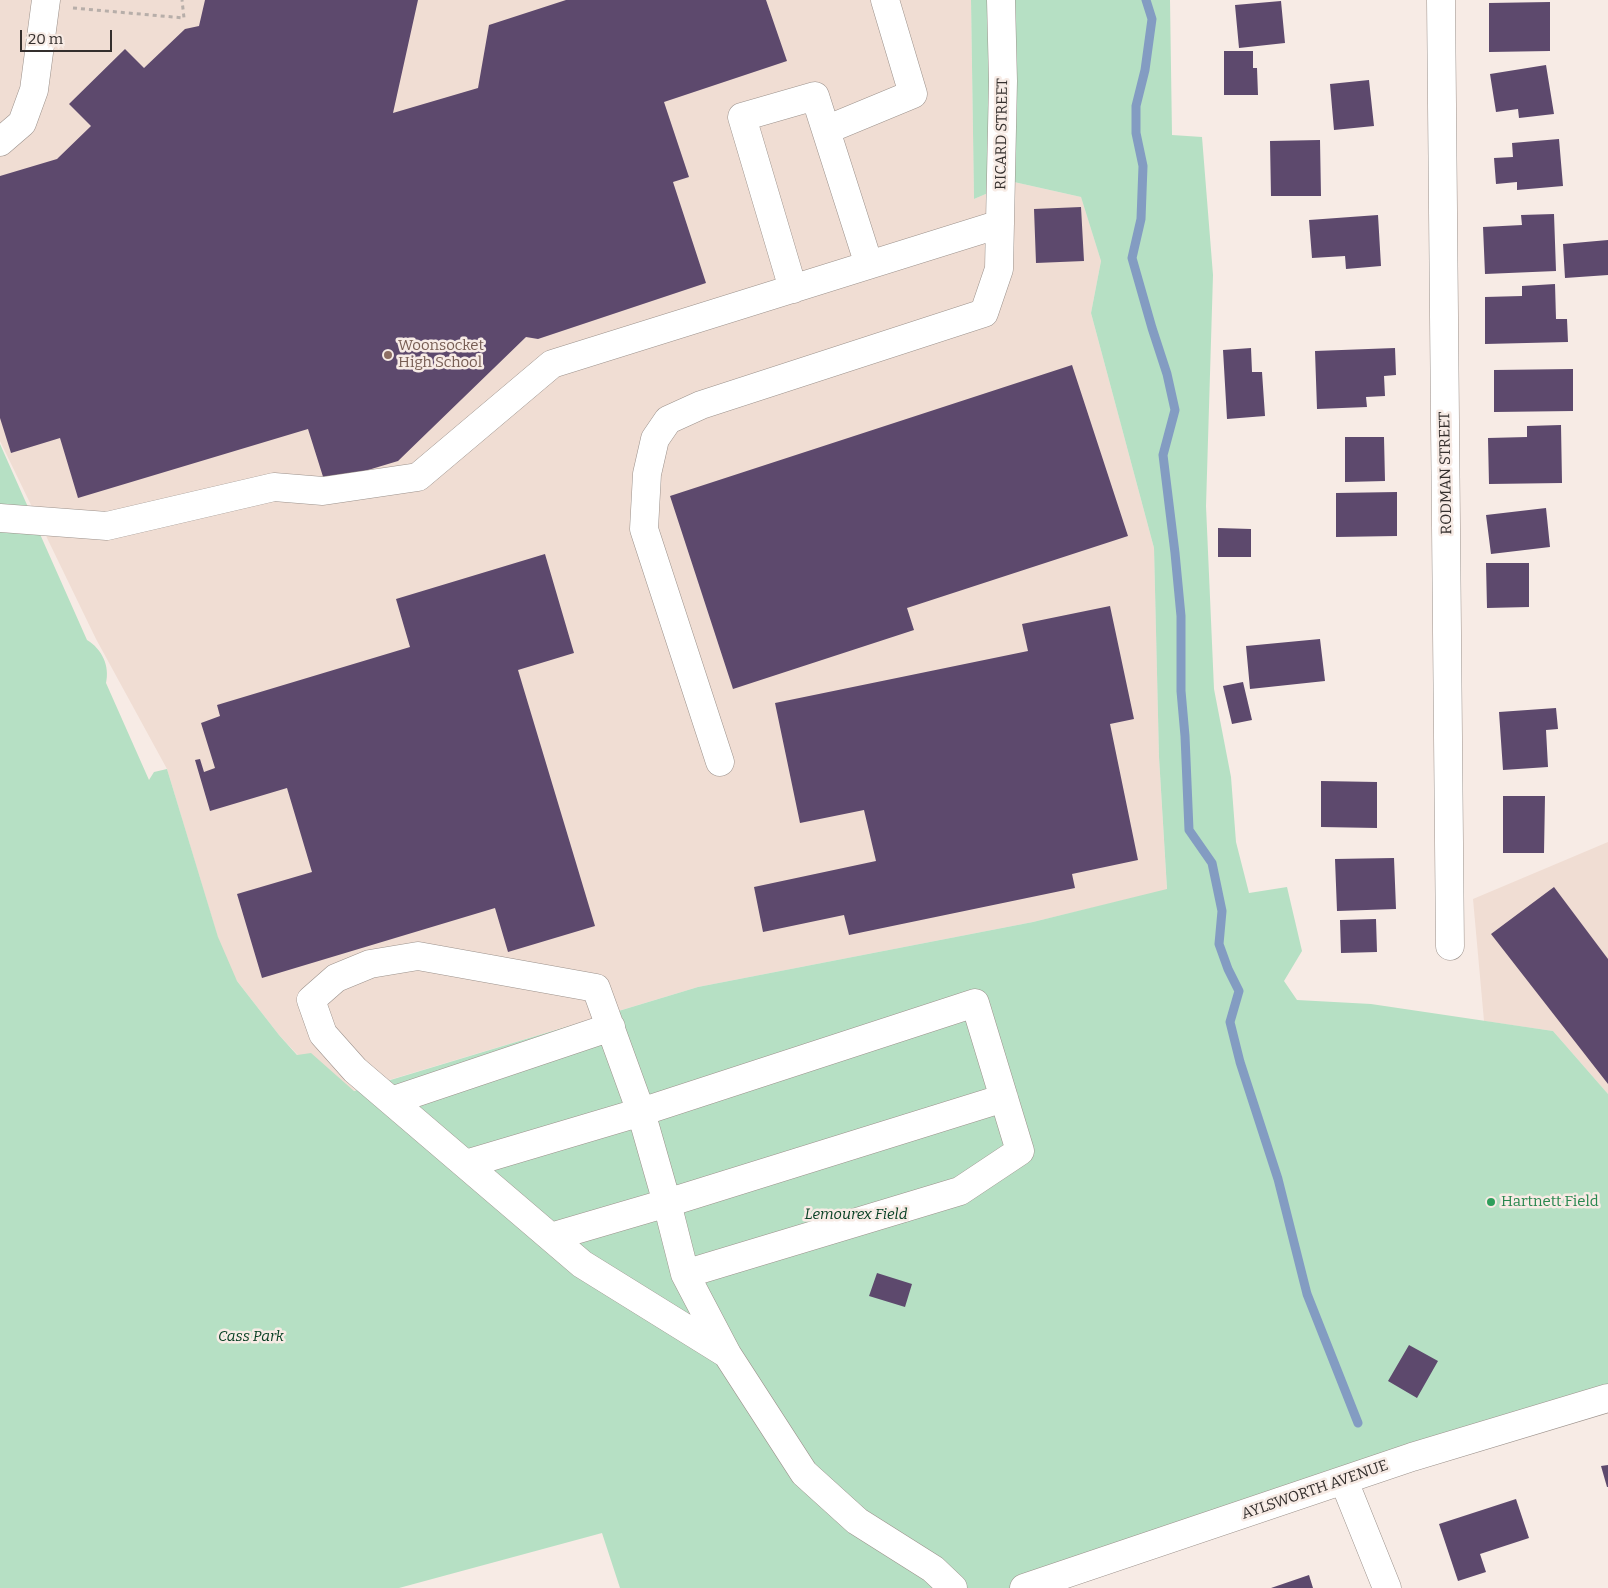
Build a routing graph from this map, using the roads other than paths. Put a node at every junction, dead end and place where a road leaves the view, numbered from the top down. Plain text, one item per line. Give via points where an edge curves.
1 (885, 0) edge
2 (1001, 0) edge
3 (1441, 0) edge
4 (46, 2) edge
5 (826, 130) junction
6 (0, 142) edge
7 (1000, 224) junction
8 (869, 265) junction
9 (793, 289) junction
10 (0, 518) edge
11 (720, 762) dead end
12 (1450, 946) dead end
13 (611, 1027) junction
14 (1004, 1098) junction
15 (391, 1101) junction
16 (641, 1112) junction
17 (466, 1164) junction
18 (667, 1203) junction
19 (551, 1237) junction
20 (685, 1274) junction
21 (727, 1354) junction
22 (1608, 1398) edge
23 (1344, 1481) junction
24 (953, 1588) edge
25 (1024, 1588) edge
26 (1387, 1588) edge

1 - 5 street via 913,94
2 - 7 street, RICARD STREET
3 - 12 street, RODMAN STREET
4 - 6 street via 34,90 22,122
5 - 8 street
5 - 9 street via 815,96 742,117
7 - 8 street
7 - 11 street, RICARD STREET via 999,268 984,313 701,405 668,420 655,439 647,474 644,529
8 - 9 street
9 - 10 street via 552,364 418,477 322,491 274,487 107,526
13 - 15 street
13 - 15 street via 596,988 418,956 370,964 336,978 311,1000 323,1034 355,1070
13 - 16 street
14 - 16 street via 975,1003
14 - 18 street
14 - 20 street via 1020,1151 960,1191
15 - 17 street
16 - 17 street
16 - 18 street
17 - 19 street
18 - 19 street
18 - 20 street
19 - 21 street via 582,1264
20 - 21 street
21 - 24 street via 804,1473 857,1520 933,1569
22 - 23 street, AYLSWORTH AVENUE via 1412,1457
23 - 25 street, AYLSWORTH AVENUE
23 - 26 street

